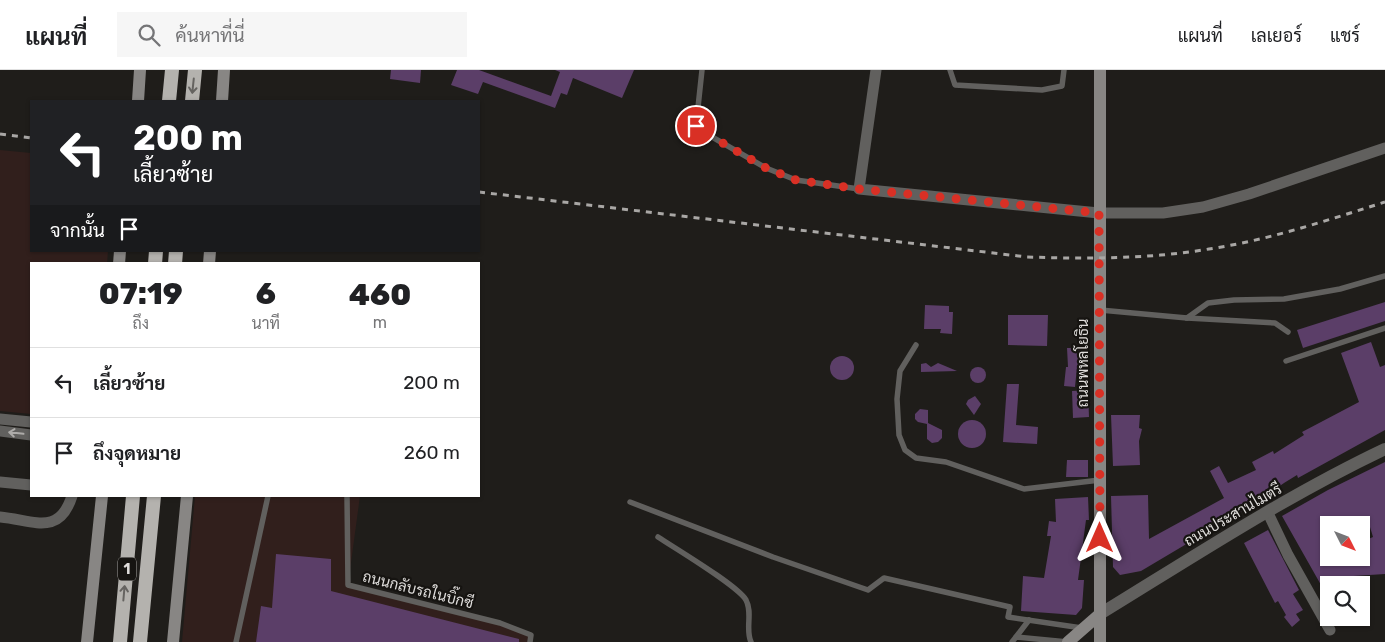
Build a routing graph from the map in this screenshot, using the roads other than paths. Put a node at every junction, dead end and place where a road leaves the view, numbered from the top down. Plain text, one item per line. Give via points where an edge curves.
1 (140, 70) edge
2 (172, 70) edge
3 (195, 70) edge
4 (224, 70) edge
5 (702, 70) edge
6 (876, 70) edge
7 (950, 70) edge
8 (1064, 70) edge
9 (1100, 70) edge
10 (138, 100) edge
11 (169, 100) edge
12 (192, 100) edge
13 (222, 100) edge
14 (1385, 148) edge
15 (859, 189) junction
16 (1099, 213) junction
17 (1385, 276) edge
18 (1100, 310) junction
19 (1187, 318) junction
20 (1385, 328) edge
21 (1288, 332) dead end
22 (916, 345) dead end
23 (1286, 361) dead end
24 (0, 419) edge
25 (30, 422) edge
26 (0, 431) edge
27 (30, 435) edge
28 (1385, 449) edge
29 (1100, 480) junction
30 (0, 482) edge
31 (30, 485) edge
32 (72, 497) edge
33 (102, 497) edge
34 (133, 497) edge
35 (154, 497) edge
36 (187, 497) edge
37 (268, 497) edge
38 (347, 497) edge
39 (630, 502) dead end
40 (1268, 513) junction
41 (0, 516) edge
42 (658, 538) dead end
43 (1100, 614) junction
44 (1029, 620) junction
45 (1084, 628) junction
46 (1330, 630) dead end
47 (1014, 639) edge
48 (87, 642) edge
49 (120, 642) edge
50 (140, 642) edge
51 (173, 642) edge
52 (236, 642) edge
53 (530, 642) edge
54 (751, 642) edge
55 (1068, 642) edge
56 (1100, 642) edge

1 - 10 main road
2 - 11 highway
3 -> 12 highway
4 - 13 main road
5 - 15 lane via 696,126 700,130 766,168 796,180
6 - 15 street
7 - 8 lane via 955,85 1042,90 1062,86
9 - 16 main road, ถนนพหลโยธิน
14 - 16 street via 1203,207 1163,213
15 - 16 street
16 - 18 main road, ถนนพหลโยธิน
17 - 19 lane via 1340,289 1284,298 1208,303
18 - 19 lane
18 - 29 main road, ถนนพหลโยธิน
19 - 21 lane via 1275,323
20 - 23 lane
22 - 29 lane via 900,370 897,399 899,435 905,450 916,458 946,462 1024,489
24 - 25 street
27 -> 26 street
28 - 40 street, ถนนประสานไมตรี via 1356,462
29 - 43 main road, ถนนพหลโยธิน
30 - 31 street
32 - 41 street via 68,509 56,522
33 - 48 main road, 1
49 -> 34 highway, 1
35 - 50 highway, 1
36 - 51 main road
37 - 52 lane
38 - 53 lane, ถนนกลับรถในบิ๊กซี via 348,585 500,623 532,635
39 - 44 lane via 868,590 884,578 1010,607 1008,617
40 - 43 street, ถนนประสานไมตรี
40 - 46 street
42 - 54 lane via 738,590 748,607
43 - 45 main road
43 - 56 main road, ถนนพหลโยธิน
44 - 45 lane
44 - 47 lane
45 - 55 main road
47 - 55 lane

